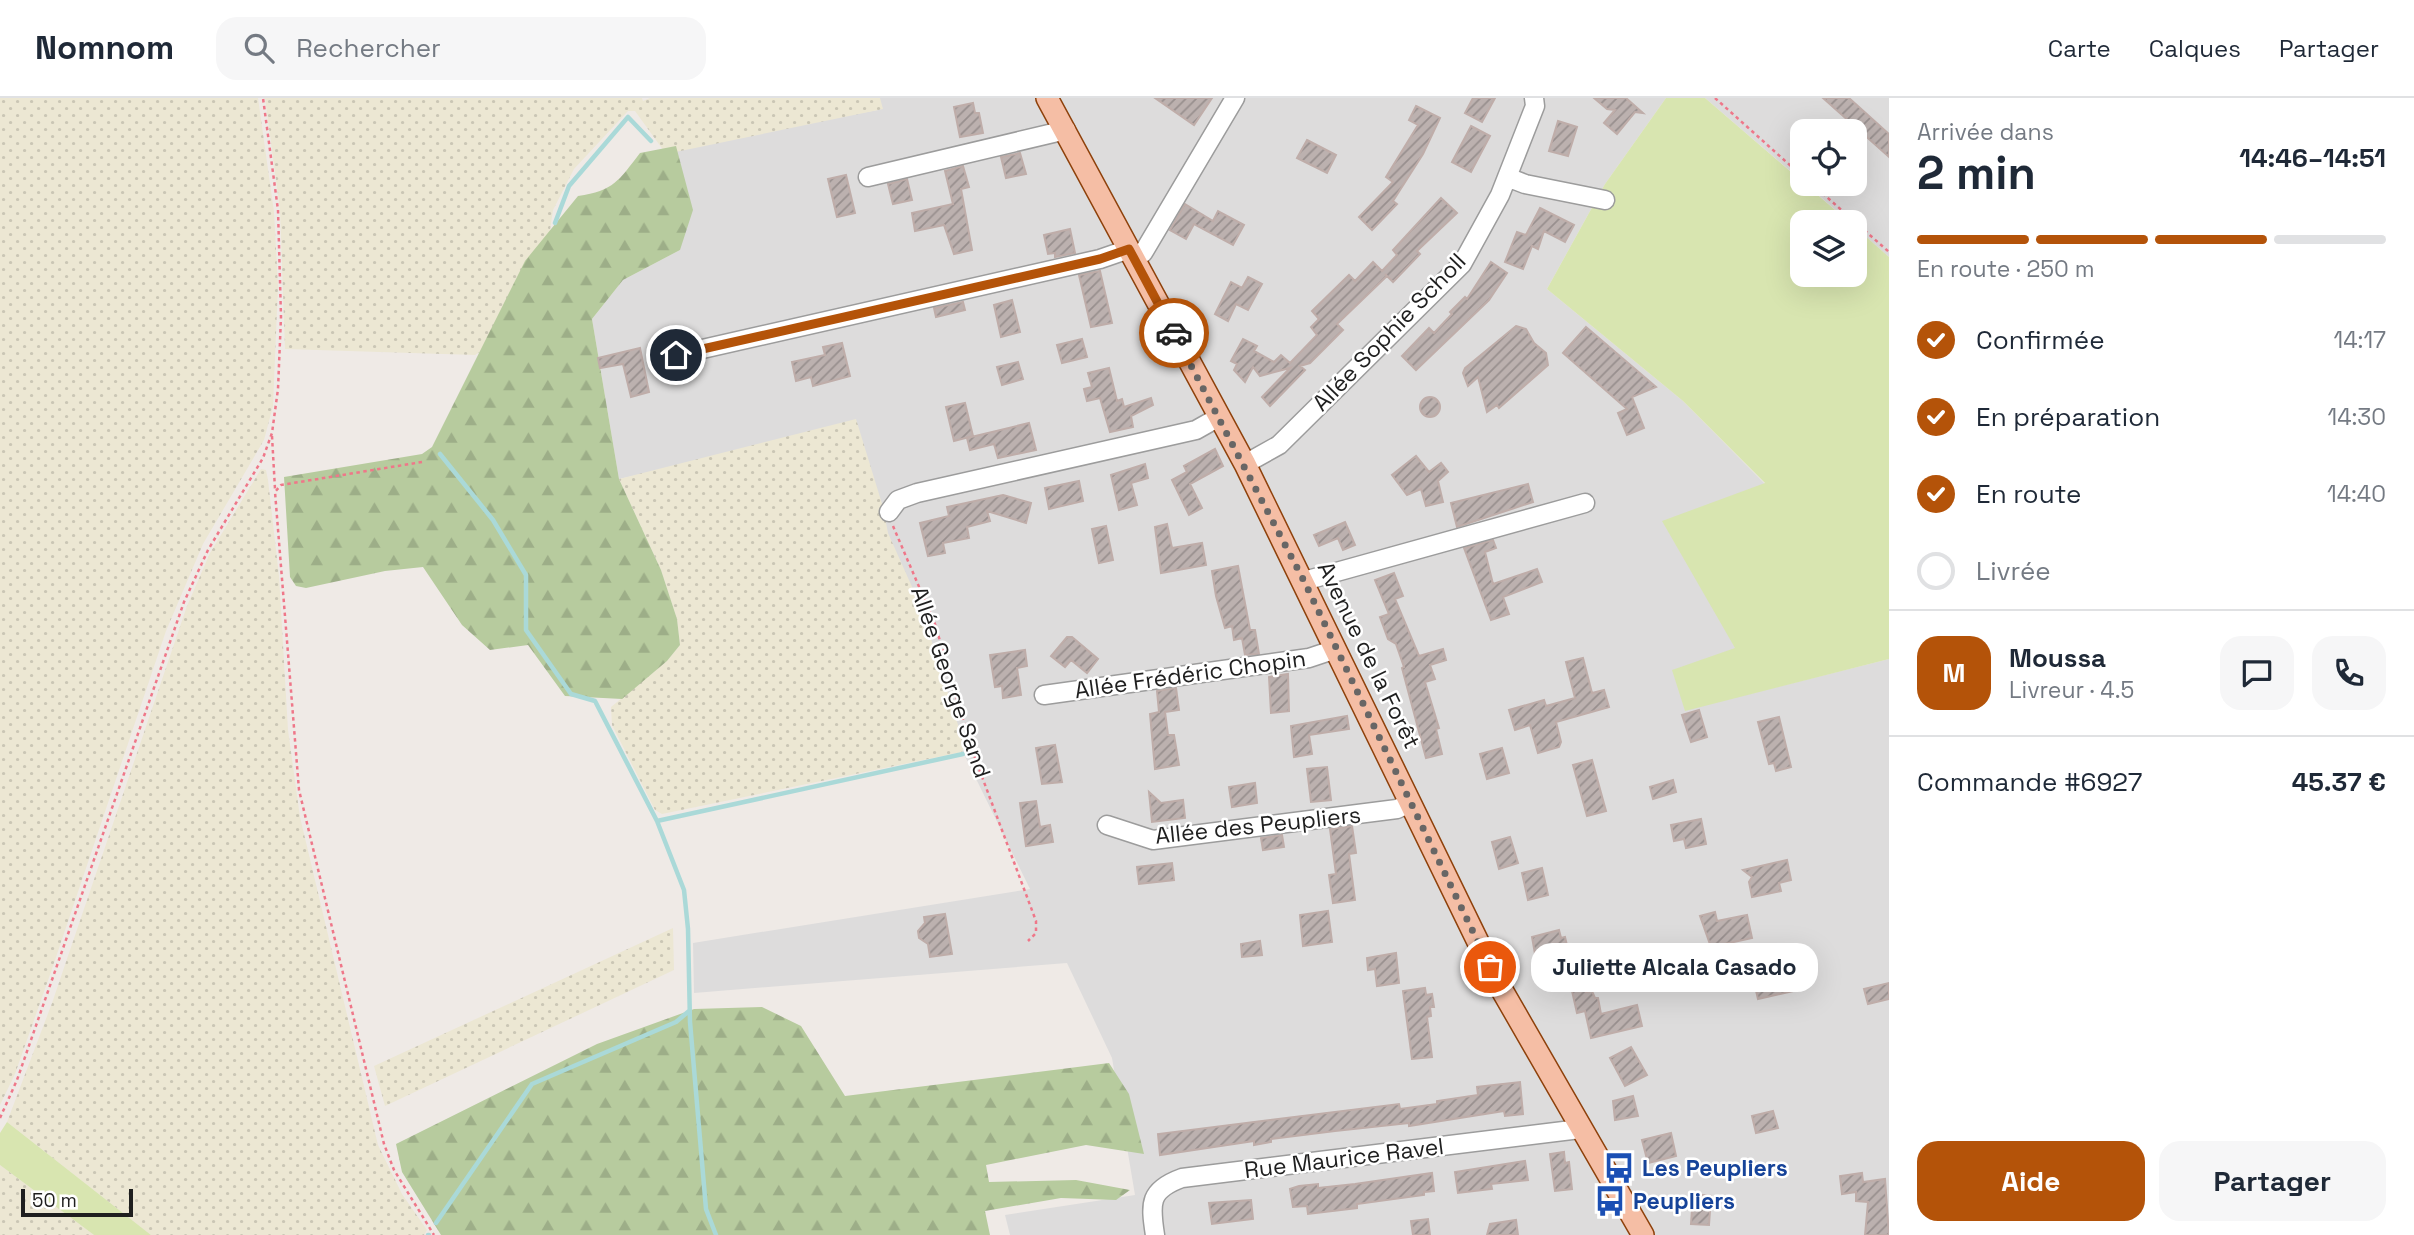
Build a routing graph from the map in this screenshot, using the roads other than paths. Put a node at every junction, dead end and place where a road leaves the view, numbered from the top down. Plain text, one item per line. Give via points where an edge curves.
1 (1047, 98) edge
2 (1235, 98) edge
3 (1534, 98) edge
4 (1066, 130) junction
5 (868, 177) dead end
6 (1507, 177) junction
7 (1605, 200) dead end
8 (1132, 253) junction
9 (676, 355) dead end
10 (1219, 417) junction
11 (1245, 464) junction
12 (1585, 503) dead end
13 (889, 512) road end
14 (1304, 581) junction
15 (1336, 649) junction
16 (1044, 695) dead end
17 (1410, 803) junction
18 (1107, 825) dead end
19 (1580, 1129) junction
20 (1155, 1235) edge
21 (1643, 1235) edge

1 - 4 main road, Avenue de la Forêt
2 - 8 street via 1143,253
3 - 6 street, Allée Sophie Scholl via 1535,106
4 - 5 street
4 - 8 main road, Avenue de la Forêt
6 - 7 street
6 - 11 street, Allée Sophie Scholl via 1462,264 1279,445
8 - 9 street
8 - 10 main road, Avenue de la Forêt
10 - 11 main road, Avenue de la Forêt
10 - 13 street via 1196,430 917,493 898,500
11 - 14 main road, Avenue de la Forêt
12 - 14 street
14 - 15 main road, Avenue de la Forêt
15 - 16 street, Allée Frédéric Chopin via 1309,658
15 - 17 main road, Avenue de la Forêt
17 - 18 street, Allée des Peupliers via 1397,809 1153,840
17 - 19 main road, Avenue de la Forêt via 1499,985
19 - 20 street, Rue Maurice Ravel via 1182,1178 1158,1190 1151,1203
19 - 21 main road, Avenue de la Forêt

